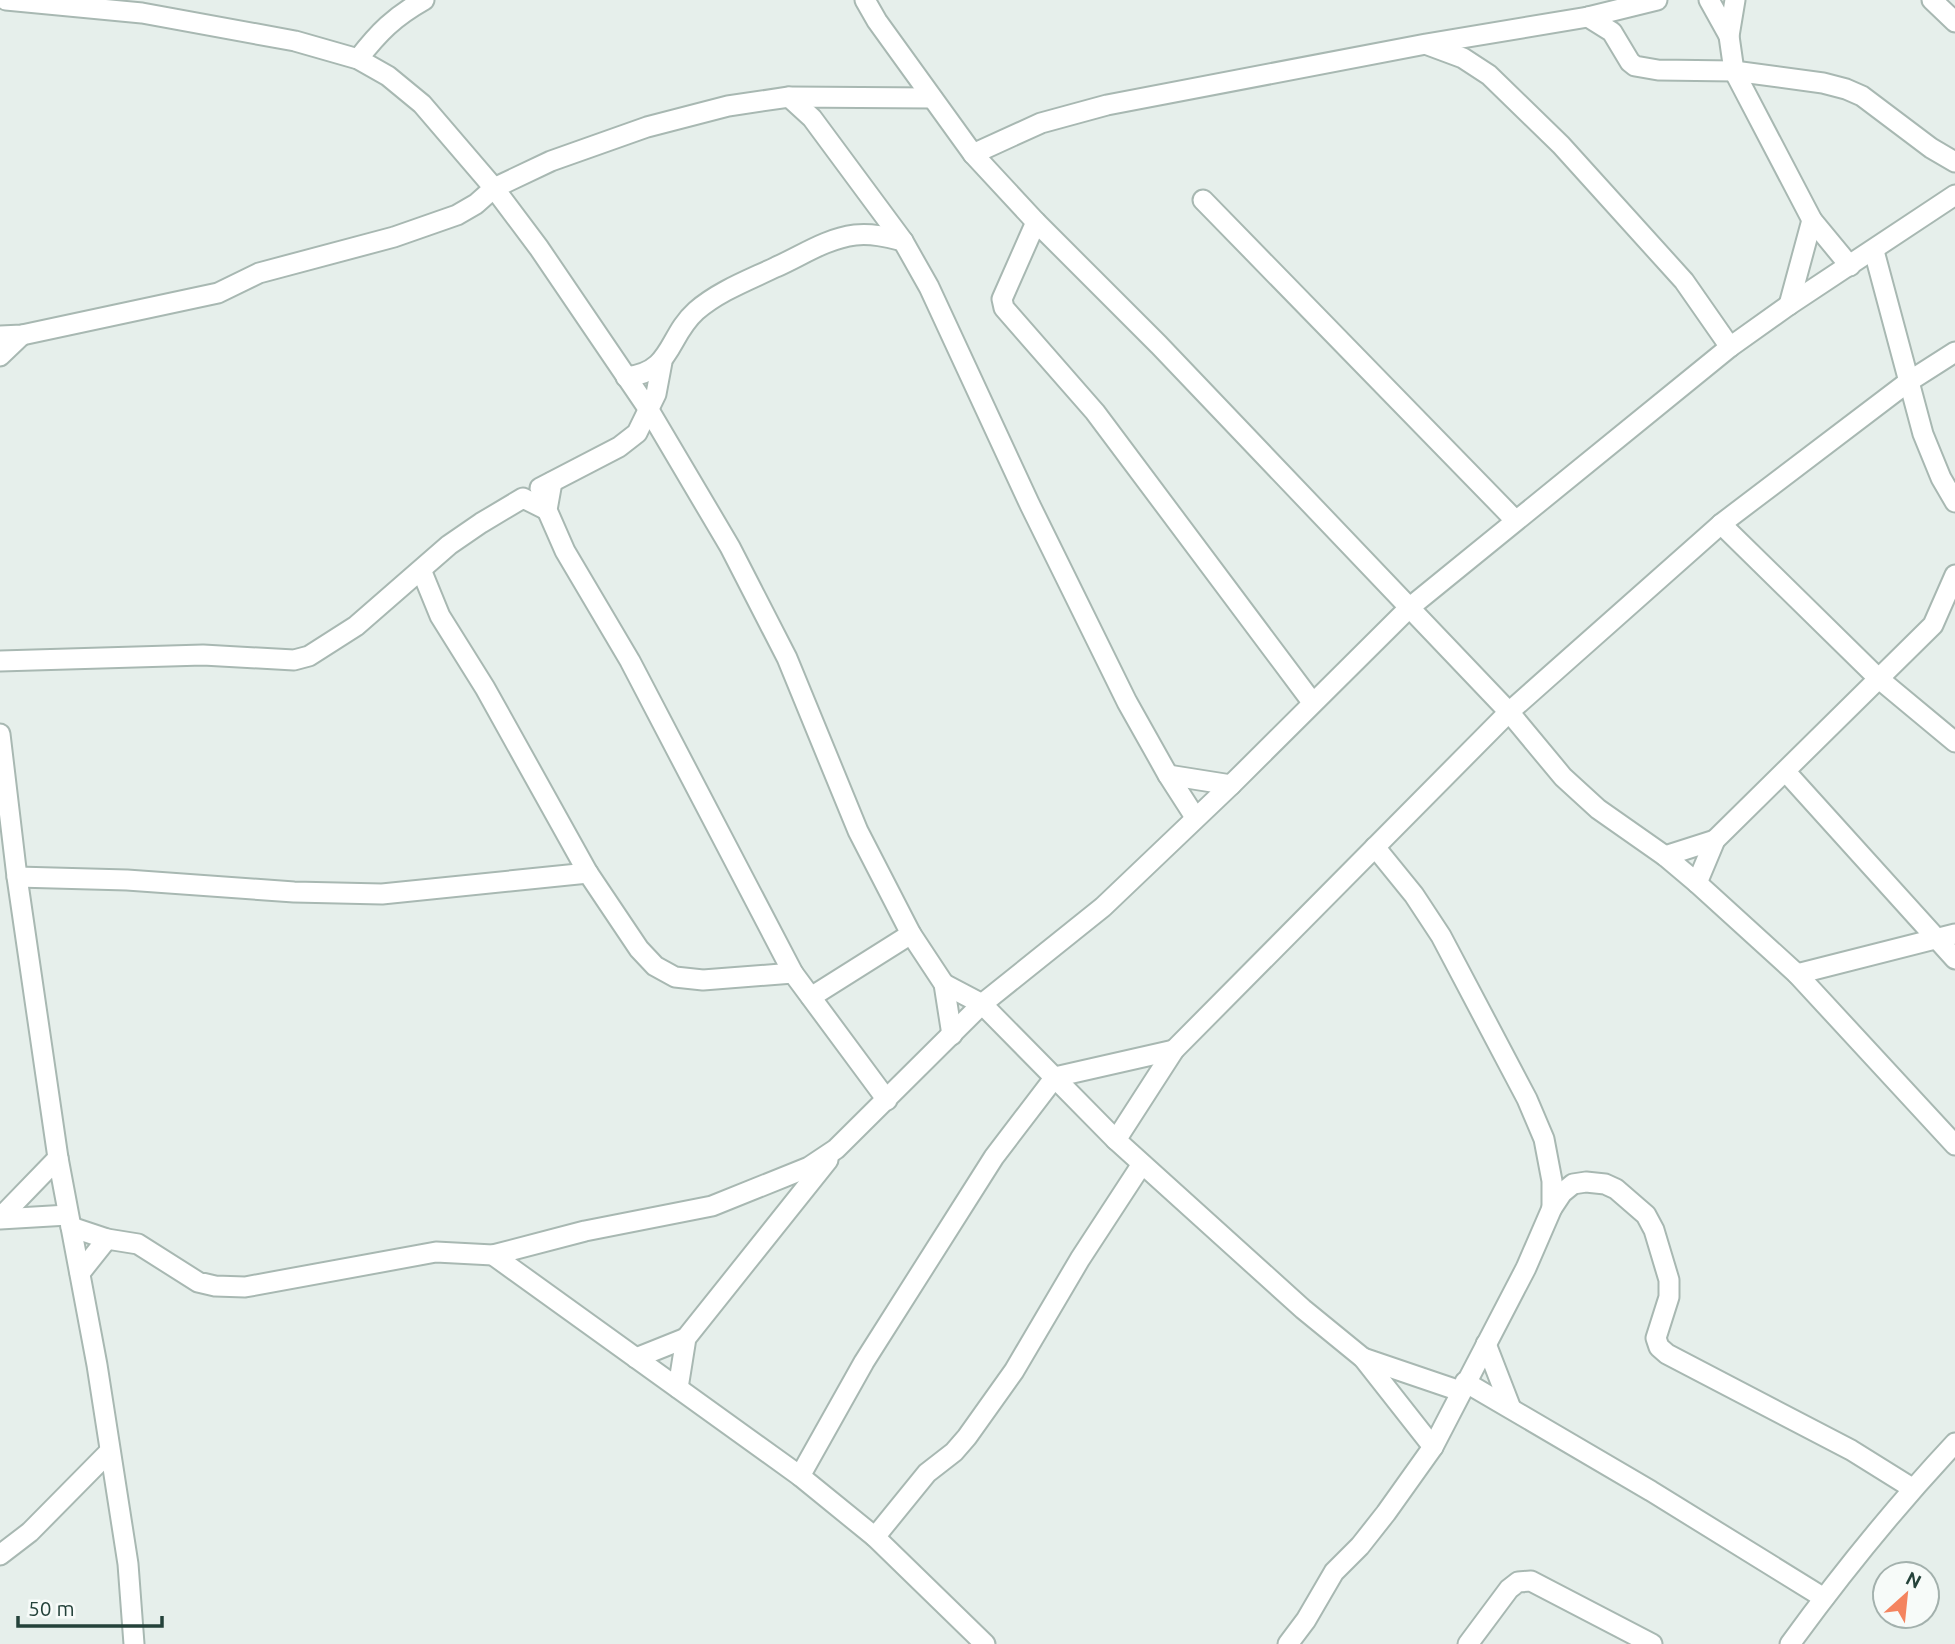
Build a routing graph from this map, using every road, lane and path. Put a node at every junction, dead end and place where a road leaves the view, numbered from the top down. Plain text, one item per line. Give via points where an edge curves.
1 (6, 0) edge
2 (424, 0) edge
3 (865, 0) edge
4 (886, 0) edge
5 (1657, 0) edge
6 (1709, 0) edge
7 (1735, 0) edge
8 (1932, 0) edge
9 (143, 7) edge
10 (1588, 17) junction
11 (877, 21) junction
12 (1955, 22) edge
13 (1729, 36) junction
14 (1426, 44) junction
15 (358, 59) junction
16 (1734, 71) junction
17 (789, 97) junction
18 (821, 97) junction
19 (932, 97) junction
20 (812, 118) junction
21 (973, 154) junction
22 (1955, 162) edge
23 (494, 188) junction
24 (1955, 195) edge
25 (1203, 200) dead end
26 (1812, 219) junction
27 (1036, 222) junction
28 (903, 241) junction
29 (1874, 251) junction
30 (1850, 265) junction
31 (1789, 305) junction
32 (22, 335) junction
33 (0, 336) edge
34 (1730, 348) junction
35 (1955, 352) edge
36 (0, 356) edge
37 (662, 362) junction
38 (626, 377) junction
39 (1908, 382) junction
40 (649, 410) junction
41 (552, 482) junction
42 (523, 498) junction
43 (1955, 502) edge
44 (547, 510) junction
45 (1515, 520) junction
46 (1721, 524) junction
47 (422, 572) junction
48 (1955, 575) edge
49 (1409, 608) junction
50 (1955, 618) edge
51 (1933, 625) junction
52 (0, 661) edge
53 (1878, 678) junction
54 (1312, 702) junction
55 (1509, 712) junction
56 (0, 734) edge
57 (1955, 743) edge
58 (1786, 772) junction
59 (1168, 775) junction
60 (1231, 785) junction
61 (1195, 817) junction
62 (1715, 840) junction
63 (1375, 847) junction
64 (1665, 856) junction
65 (588, 873) junction
66 (17, 877) junction
67 (1697, 883) junction
68 (911, 934) junction
69 (1946, 937) edge
70 (1955, 959) edge
71 (793, 973) junction
72 (1797, 974) junction
73 (944, 984) junction
74 (811, 997) junction
75 (982, 1004) junction
76 (952, 1035) junction
77 (1174, 1049) junction
78 (1055, 1077) junction
79 (887, 1100) junction
80 (1116, 1140) junction
81 (1955, 1145) edge
82 (836, 1149) junction
83 (58, 1158) junction
84 (1142, 1164) junction
85 (1552, 1208) junction
86 (0, 1218) edge
87 (69, 1221) junction
88 (107, 1239) junction
89 (493, 1255) junction
90 (80, 1273) junction
91 (686, 1338) junction
92 (1486, 1344) junction
93 (636, 1358) junction
94 (1363, 1358) junction
95 (1463, 1387) junction
96 (678, 1388) junction
97 (1510, 1406) junction
98 (1955, 1443) edge
99 (1433, 1447) junction
100 (109, 1452) junction
101 (800, 1476) junction
102 (1912, 1488) junction
103 (875, 1537) junction
104 (0, 1555) edge
105 (1824, 1598) junction
106 (134, 1644) edge
107 (985, 1644) edge
108 (1287, 1644) edge
109 (1468, 1644) edge
110 (1652, 1644) edge
111 (1790, 1644) edge

1 - 9 street
2 - 15 street via 400,14
3 - 11 street
4 - 11 street
5 - 10 street
6 - 13 street
7 - 13 street
8 - 12 street
9 - 15 street
10 - 14 street
10 - 16 street via 1612,32 1635,66
11 - 19 street
13 - 16 street
14 - 21 street via 1107,105 1041,123
14 - 34 street via 1463,58 1489,75 1561,145 1684,281
15 - 23 street via 422,104
16 - 22 street via 1846,89
16 - 26 street
17 - 18 street
17 - 20 street
17 - 23 street via 728,106 648,127 551,161
18 - 19 street
18 - 20 street
19 - 21 street
20 - 28 street
21 - 27 street
23 - 32 street via 457,215 259,273 218,293
23 - 38 street
24 - 29 street
25 - 45 street
26 - 30 street
26 - 31 street
27 - 49 street
27 - 54 street via 1002,299 1004,308 1095,412
28 - 37 street via 859,235 836,239 741,283 687,320
28 - 59 street via 1127,702
29 - 30 street
29 - 39 street
30 - 31 street
31 - 34 street
32 - 33 street
32 - 36 street
34 - 45 street
35 - 39 street
37 - 38 street via 641,375
37 - 40 street
38 - 40 street
39 - 43 street via 1923,434
39 - 46 street
40 - 41 street via 637,433 619,447
40 - 68 street via 730,547 787,658 858,831
41 - 42 street
41 - 44 street
42 - 44 street
42 - 47 street via 449,545
44 - 71 street
45 - 49 street
46 - 53 street
46 - 55 street
47 - 52 street via 356,626 309,656 294,660 203,655
47 - 65 street via 440,616
48 - 51 street
49 - 54 street
49 - 55 street
50 - 51 street
51 - 53 street
53 - 57 street
53 - 58 street
54 - 60 street
55 - 63 street
55 - 64 street via 1563,777 1598,809
56 - 66 street
58 - 62 street
58 - 69 street
59 - 60 street
59 - 61 street
60 - 61 street
61 - 75 street via 1102,907
62 - 64 street
62 - 67 street
63 - 77 street
63 - 85 street via 1441,936 1527,1099 1544,1139
64 - 67 street
65 - 66 street via 382,894
65 - 71 street via 639,949 654,966 675,977 703,980
66 - 83 street
67 - 72 street
68 - 73 street
68 - 74 street
69 - 70 street
69 - 72 street
71 - 74 street
72 - 81 street
73 - 75 street
73 - 76 street
74 - 79 street
75 - 76 street
75 - 78 street
76 - 79 street
77 - 78 street
77 - 80 street
78 - 80 street
78 - 101 street via 994,1157 864,1362
79 - 82 street
80 - 84 street
82 - 89 street via 809,1167 712,1206
82 - 91 street
83 - 86 street
83 - 87 street
84 - 94 street
84 - 103 street via 1014,1371 967,1437 927,1473
85 - 92 street
85 - 102 street via 1573,1184 1586,1182 1605,1184 1630,1200 1654,1230 1669,1280 1669,1297 1656,1338 1659,1347
86 - 87 street
87 - 88 street
87 - 90 street
88 - 89 street via 138,1244 198,1282 215,1286 245,1287 436,1252
88 - 90 street
89 - 93 street
90 - 100 street
91 - 93 street
91 - 96 street
92 - 95 street
92 - 97 street
93 - 96 street
94 - 95 street
94 - 99 street
95 - 97 street
95 - 99 street
96 - 101 street
97 - 105 street
98 - 102 street
99 - 108 street via 1360,1546 1334,1572
100 - 104 street via 30,1532
100 - 106 street via 128,1564
101 - 103 street
102 - 105 street
103 - 107 street
105 - 111 street
109 - 110 street via 1509,1590 1518,1582 1531,1581

